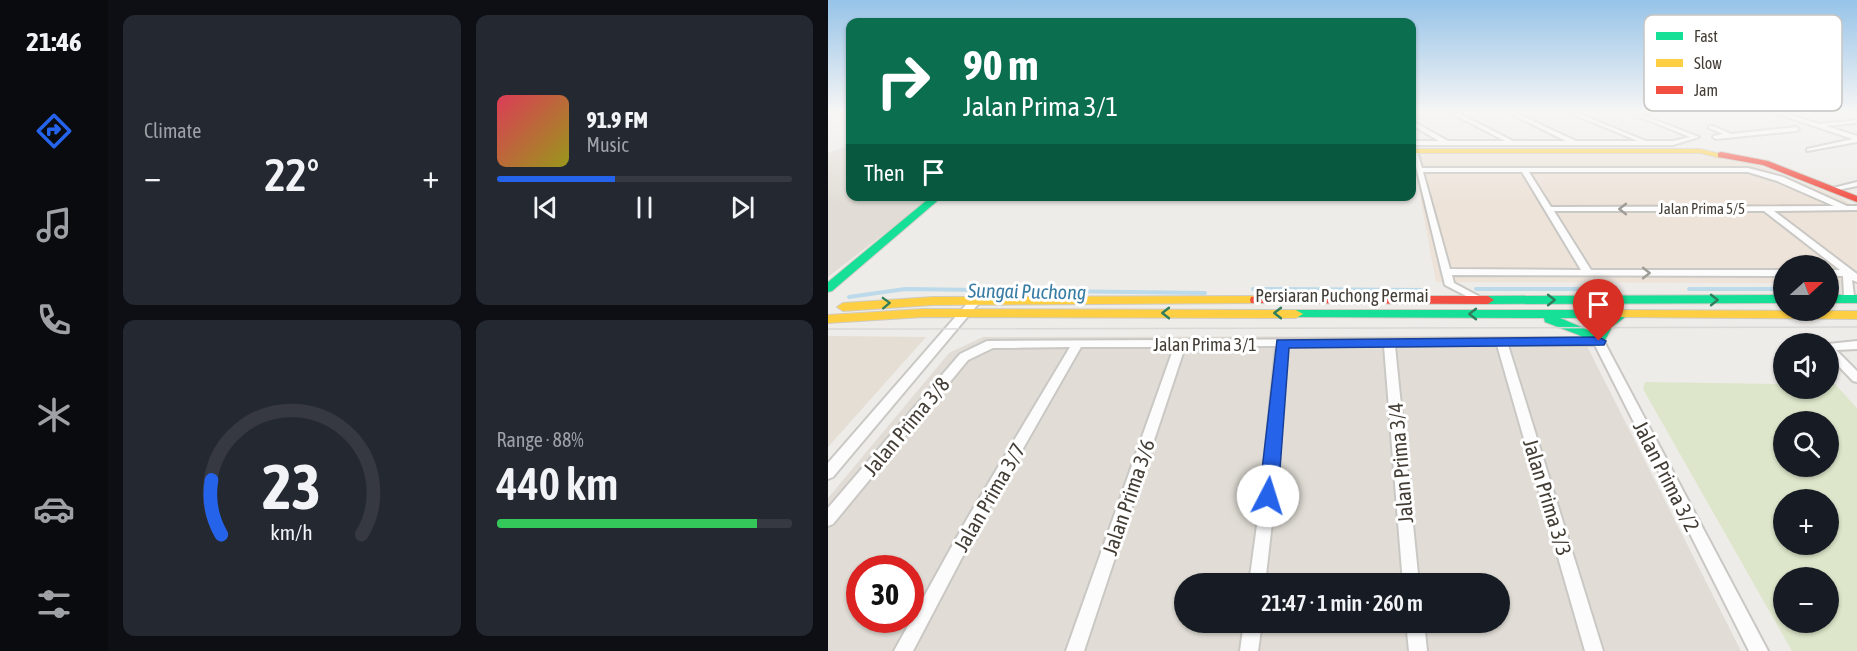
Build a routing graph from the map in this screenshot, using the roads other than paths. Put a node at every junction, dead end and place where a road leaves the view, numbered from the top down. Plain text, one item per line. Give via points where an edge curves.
1 (1445, 143) edge
2 (1523, 143) edge
3 (1576, 143) edge
4 (1641, 143) edge
5 (1838, 143) edge
6 (1582, 146) junction
7 (1416, 148) edge
8 (1416, 149) edge
9 (1809, 150) dead end
10 (1416, 161) edge
11 (1419, 170) junction
12 (1524, 170) junction
13 (1853, 184) edge
14 (1833, 189) junction
15 (1857, 189) edge
16 (933, 201) edge
17 (1852, 204) edge
18 (1766, 208) junction
19 (1857, 208) edge
20 (1548, 209) junction
21 (1446, 272) junction
22 (1588, 273) junction
23 (1773, 273) edge
24 (1839, 273) edge
25 (1847, 273) junction
26 (1857, 279) edge
27 (1450, 285) junction
28 (828, 288) edge
29 (1429, 299) junction
30 (1843, 299) edge
31 (1484, 300) junction
32 (1577, 300) junction
33 (1773, 300) edge
34 (828, 301) edge
35 (975, 301) junction
36 (845, 306) junction
37 (1225, 307) junction
38 (828, 309) edge
39 (965, 313) junction
40 (1532, 314) junction
41 (1585, 314) junction
42 (1622, 314) junction
43 (1857, 315) edge
44 (828, 319) edge
45 (1599, 341) junction
46 (1502, 342) junction
47 (1389, 343) junction
48 (1077, 344) junction
49 (1181, 344) junction
50 (1282, 344) junction
51 (992, 345) joint
52 (1857, 345) edge
53 (1839, 346) edge
54 (1839, 359) edge
55 (1857, 378) edge
56 (828, 473) edge
57 (828, 519) edge
58 (1258, 573) edge
59 (1410, 573) edge
60 (1251, 633) edge
61 (1416, 633) edge
62 (903, 651) edge
63 (1075, 651) edge
64 (1249, 651) edge
65 (1418, 651) edge
66 (1594, 651) edge
67 (1759, 651) edge

1 - 7 street
2 - 6 street
3 - 6 street
4 - 6 street
5 - 9 street
6 - 8 main road
6 - 14 main road via 1736,156
10 - 11 street
11 - 12 street
11 - 21 street
12 - 17 street via 1748,170
12 - 20 street
13 - 14 street
13 - 15 street
14 - 17 main road
16 - 28 main road
17 - 18 street, Jalan Prima 5/5
17 - 19 street, Jalan Prima 5/5
18 -> 20 street, Jalan Prima 5/5
18 - 25 street
20 - 22 street
21 - 22 street
21 - 27 street
22 -> 23 street
24 - 25 street
25 - 26 street
25 - 30 street via 1849,296
27 - 29 street
27 - 31 street
29 - 31 main road, Persiaran Puchong Permai
29 - 37 main road, Persiaran Puchong Permai
31 -> 32 main road, Persiaran Puchong Permai
32 -> 33 main road, Persiaran Puchong Permai
32 - 41 street, Jalan Prima 3/2
34 - 36 main road
36 -> 35 main road, Persiaran Puchong Permai
35 - 37 main road, Persiaran Puchong Permai
35 - 39 street
36 - 38 main road, Persiaran Puchong Permai
37 -> 39 main road, Persiaran Puchong Permai
40 -> 37 main road, Persiaran Puchong Permai
39 - 44 main road, Persiaran Puchong Permai
39 - 56 street
40 - 41 main road, Persiaran Puchong Permai
40 - 45 main road via 1568,324
41 - 42 main road, Persiaran Puchong Permai
41 - 45 street, Jalan Prima 3/2
42 - 43 main road, Persiaran Puchong Permai
42 - 45 main road via 1606,325
45 - 46 street, Jalan Prima 3/1
45 - 67 street, Jalan Prima 3/2
46 - 47 street, Jalan Prima 3/1
46 - 66 street, Jalan Prima 3/3
47 - 50 street, Jalan Prima 3/1
47 - 59 street, Jalan Prima 3/4
48 - 49 street, Jalan Prima 3/1
48 - 51 street, Jalan Prima 3/1
48 - 62 street, Jalan Prima 3/7
49 - 50 street, Jalan Prima 3/1
49 - 63 street, Jalan Prima 3/6
50 - 58 street
51 - 57 street, Jalan Prima 3/8 via 964,357
52 - 53 street
54 - 55 street
60 - 64 street
61 - 65 street

